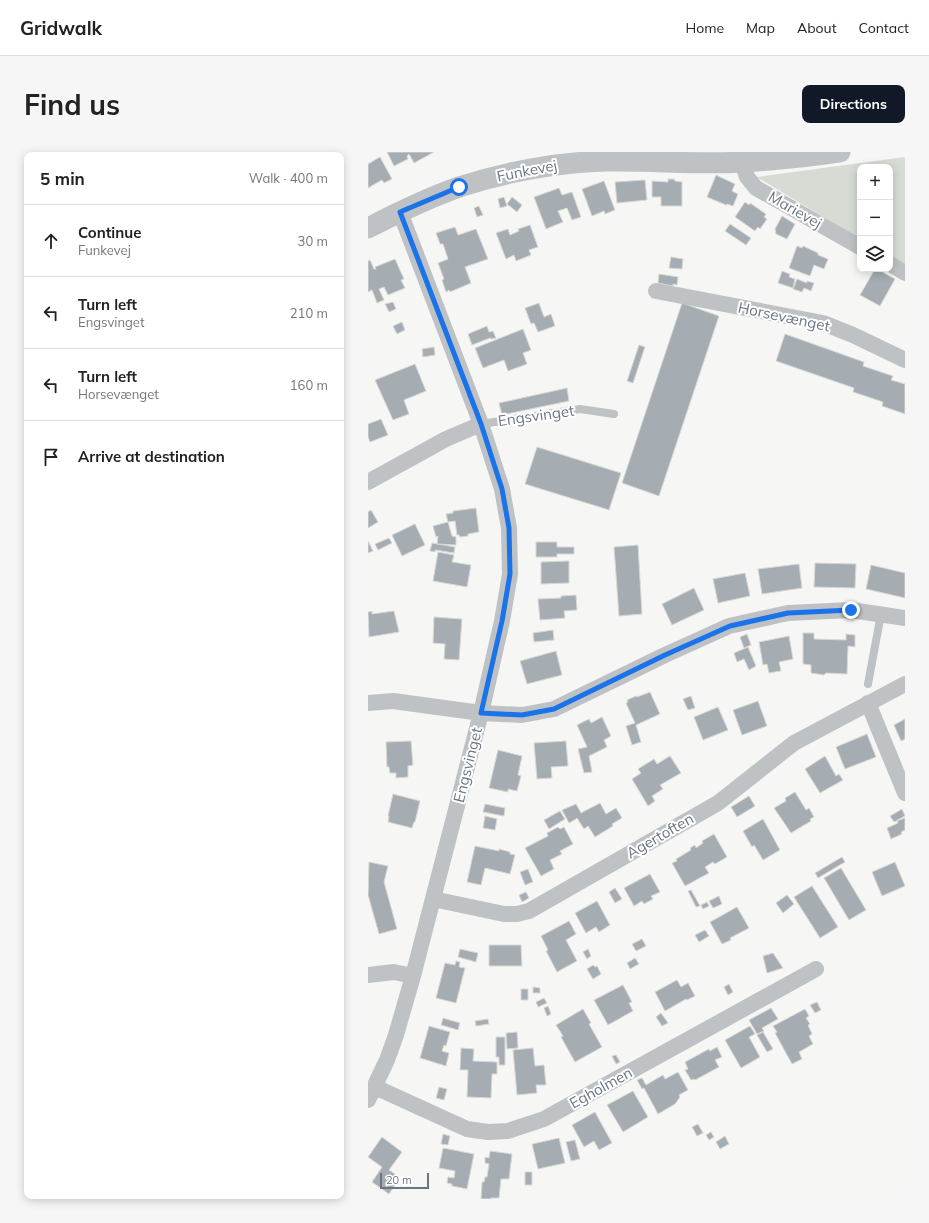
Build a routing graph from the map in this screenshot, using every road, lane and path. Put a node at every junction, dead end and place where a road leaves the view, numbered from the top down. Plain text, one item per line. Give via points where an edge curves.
1 (840, 152) edge
2 (742, 162) junction
3 (400, 212) junction
4 (368, 228) edge
5 (857, 245) edge
6 (893, 266) edge
7 (905, 273) edge
8 (656, 291) dead end
9 (905, 360) edge
10 (614, 414) dead end
11 (481, 424) junction
12 (368, 482) edge
13 (880, 614) junction
14 (905, 618) edge
15 (904, 681) edge
16 (868, 684) dead end
17 (368, 703) edge
18 (868, 703) junction
19 (481, 713) junction
20 (905, 793) edge
21 (433, 899) junction
22 (816, 969) dead end
23 (368, 975) edge
24 (413, 976) junction
25 (372, 1093) edge

1 - 2 street, Funkevej
2 - 3 street, Funkevej via 606,161 558,165 459,187
2 - 5 street, Marievej via 747,177 756,188
3 - 4 street, Funkevej
3 - 11 street, Engsvinget
6 - 7 street
8 - 9 street, Horsevænget via 823,323
10 - 11 lane, Engsvinget via 580,409
11 - 12 street via 446,438
11 - 19 street, Engsvinget via 502,489 509,528 510,574
13 - 14 street
13 - 16 lane
13 - 19 street via 851,610 788,613 730,626 554,709 522,715
15 - 18 street, Agertoften
17 - 19 street via 394,701
18 - 20 street
18 - 21 street, Agertoften via 794,743 718,803 529,910 517,914 504,914
19 - 21 street, Engsvinget
21 - 24 street, Engsvinget
22 - 25 street, Egholmen via 544,1119 508,1131 467,1129
23 - 24 street via 394,972
24 - 25 street, Engsvinget via 396,1035

